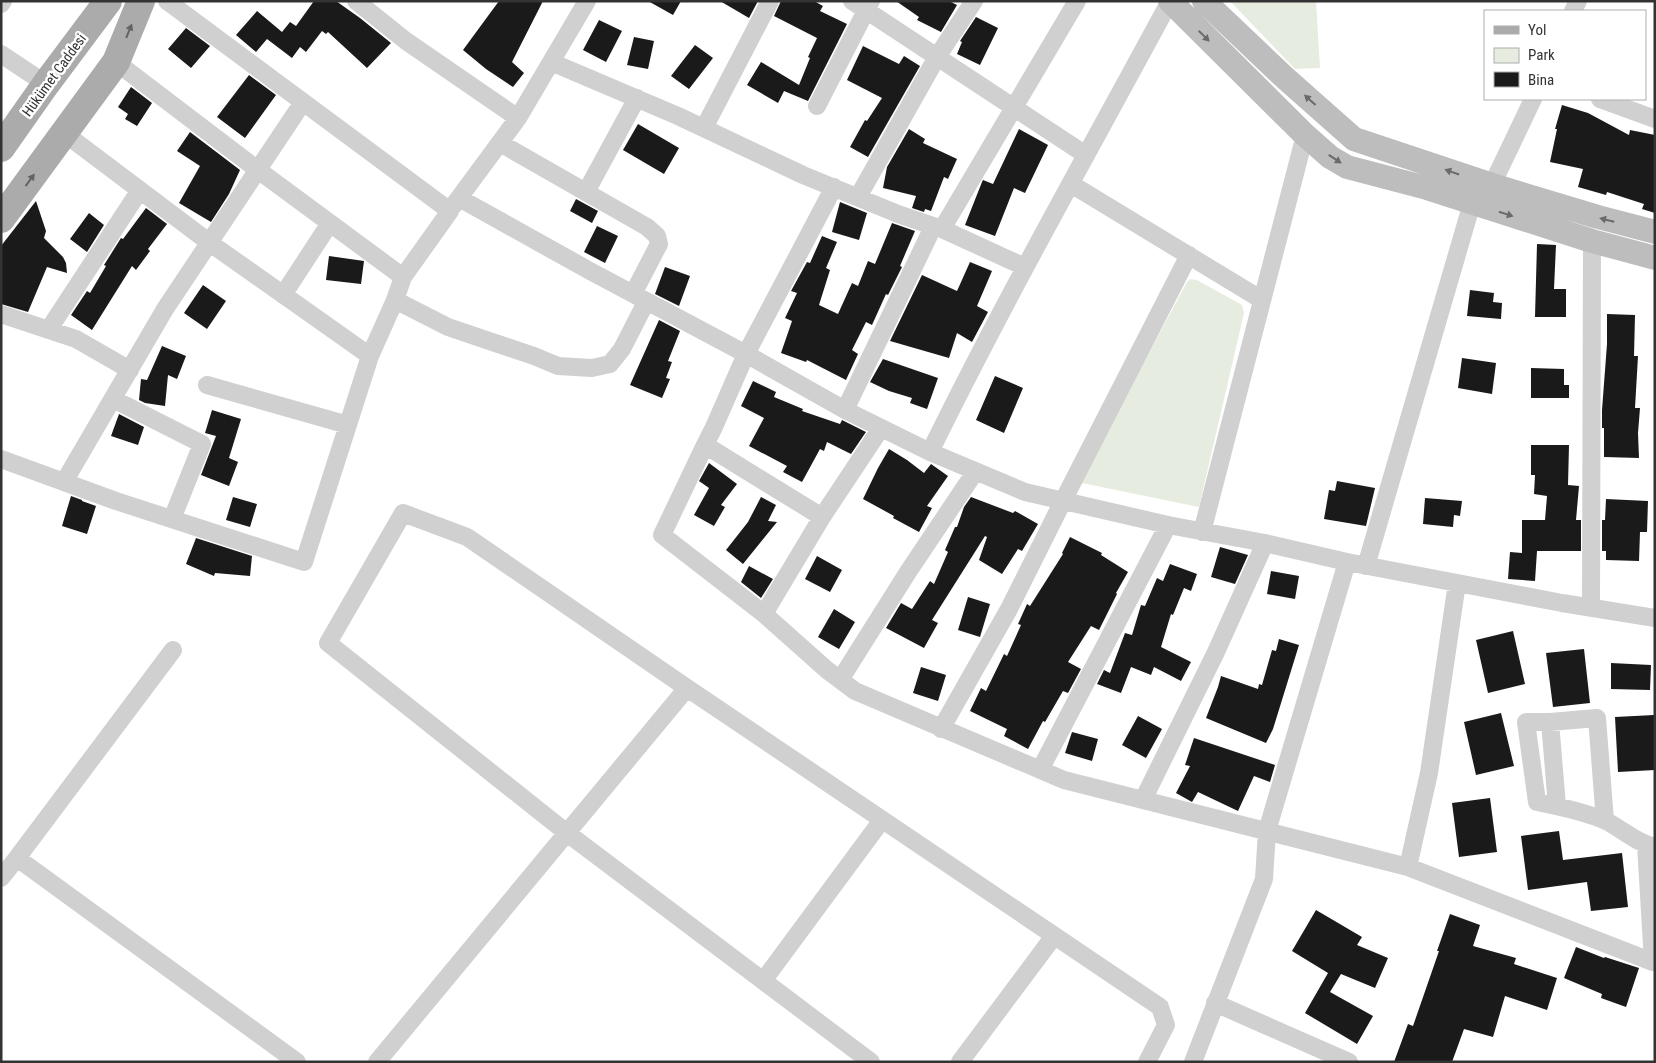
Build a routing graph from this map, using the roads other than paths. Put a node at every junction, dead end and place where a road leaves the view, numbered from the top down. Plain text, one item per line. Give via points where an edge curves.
1 (108, 1) edge
2 (142, 1) edge
3 (167, 1) edge
4 (356, 1) edge
5 (587, 1) edge
6 (770, 1) edge
7 (974, 1) edge
8 (1077, 1) edge
9 (1170, 1) edge
10 (1204, 1) edge
11 (863, 4) edge
12 (1, 54) edge
13 (937, 57) junction
14 (116, 62) junction
15 (551, 62) junction
16 (46, 84) junction
17 (637, 98) junction
18 (1533, 100) edge
19 (1603, 100) edge
20 (303, 102) junction
21 (817, 106) dead end
22 (1015, 108) junction
23 (27, 111) junction
24 (1, 118) edge
25 (518, 118) junction
26 (1655, 119) edge
27 (704, 128) junction
28 (64, 133) junction
29 (1305, 135) junction
30 (500, 142) junction
31 (1, 148) edge
32 (1086, 155) junction
33 (258, 170) junction
34 (1071, 184) junction
35 (1492, 185) junction
36 (834, 187) junction
37 (140, 190) junction
38 (586, 192) junction
39 (858, 197) junction
40 (1472, 203) junction
41 (454, 204) junction
42 (1, 219) edge
43 (330, 223) junction
44 (938, 228) junction
45 (1655, 232) edge
46 (1592, 241) junction
47 (210, 243) junction
48 (1189, 255) junction
49 (1655, 258) edge
50 (1025, 267) junction
51 (403, 277) junction
52 (283, 295) junction
53 (640, 298) junction
54 (395, 300) junction
55 (1262, 300) junction
56 (1, 314) edge
57 (49, 329) junction
58 (746, 354) junction
59 (370, 356) junction
60 (130, 370) junction
61 (207, 385) dead end
62 (112, 399) junction
63 (845, 410) junction
64 (348, 425) junction
65 (881, 428) junction
66 (705, 445) junction
67 (930, 452) junction
68 (1, 459) edge
69 (974, 472) junction
70 (64, 482) junction
71 (1063, 501) junction
72 (822, 517) junction
73 (172, 519) junction
74 (1168, 525) junction
75 (1202, 532) junction
76 (1265, 543) junction
77 (1347, 562) junction
78 (1366, 566) junction
79 (1457, 584) junction
80 (1591, 608) junction
81 (764, 614) junction
82 (1655, 618) edge
83 (173, 650) dead end
84 (840, 680) junction
85 (687, 688) junction
86 (1550, 722) junction
87 (941, 729) junction
88 (1040, 770) junction
89 (1143, 800) junction
90 (1557, 806) junction
91 (882, 820) junction
92 (1605, 821) junction
93 (1267, 831) junction
94 (567, 833) junction
95 (1650, 846) edge
96 (17, 858) junction
97 (1408, 868) junction
98 (1, 878) edge
99 (1054, 936) junction
100 (763, 981) junction
101 (1215, 1003) junction
102 (297, 1062) edge
103 (376, 1062) edge
104 (871, 1062) edge
105 (960, 1062) edge
106 (1147, 1062) edge
107 (1193, 1062) edge
108 (1349, 1062) edge

1 - 16 main road, Hükümet Caddesi
14 -> 2 main road
3 - 20 street
4 - 25 street via 406,41
5 - 15 street
6 - 27 street
7 - 13 street
8 - 22 street
9 -> 29 street
9 - 32 street
35 -> 10 street via 1354,139
11 - 13 street
11 - 21 street
12 - 16 street
13 - 22 street
13 - 39 street
14 - 28 main road
14 - 33 street
15 - 17 street
15 - 25 street
16 - 23 main road, Hükümet Caddesi
17 - 27 street
17 - 38 street
18 - 35 street
19 - 26 street
20 - 33 street
20 - 41 street
22 - 32 street
22 - 44 street
23 - 24 street
23 - 31 main road, Hükümet Caddesi
25 - 30 street
27 - 36 street
28 - 37 street
42 -> 28 main road
29 -> 40 street via 1330,157 1348,167
29 - 55 street
30 - 38 street
30 - 41 street
32 - 34 street
33 - 43 street
33 - 47 street
34 - 48 street
34 - 50 street
45 -> 35 street
36 - 39 street
36 - 58 street
37 - 47 street
37 - 57 street
38 - 53 street via 658,236 659,244
39 - 44 street
40 -> 46 street
40 - 78 street
41 - 51 street
41 - 53 street
43 - 51 street
43 - 52 street
44 - 50 street
44 - 63 street
46 - 49 street
46 - 80 street
47 - 52 street
47 - 60 street via 165,309
48 - 55 street
48 - 71 street
50 - 67 street
51 - 54 street
52 - 59 street
53 - 54 street via 622,349 610,364 592,368 558,366 448,327
53 - 58 street
54 - 59 street
55 - 75 street
56 - 57 street
57 - 60 street via 76,339
58 - 63 street
58 - 66 street
59 - 64 street
60 - 62 street
61 - 64 street
62 - 70 street
62 - 73 street via 202,444
63 - 65 street
64 - 73 street via 304,562
65 - 67 street
65 - 72 street
66 - 72 street
66 - 81 street via 662,535
67 - 69 street
68 - 70 street
69 - 71 street via 1025,492
69 - 84 street
70 - 73 street
71 - 74 street
71 - 87 street via 1010,609
72 - 81 street
74 - 75 street
74 - 88 street
75 - 76 street
76 - 77 street
76 - 89 street
77 - 78 street
77 - 93 street
78 - 79 street
79 - 80 street
79 - 97 street via 1428,773
80 - 82 street
81 - 84 street
83 - 96 street
84 - 87 street via 855,691
85 - 91 street
85 - 94 street
85 - 94 street via 467,537 404,513 328,643
86 - 90 street
86 - 90 street via 1526,722 1537,802
86 - 92 street via 1597,718
87 - 88 street
88 - 89 street via 1064,780
89 - 93 street
90 - 92 street
91 - 99 street
91 - 100 street
92 - 95 street
93 - 97 street
93 - 101 street via 1264,879
94 - 100 street
94 - 103 street
95 - 97 street via 1653,962
96 - 98 street
96 - 102 street
99 - 105 street
99 - 106 street via 1160,1007 1166,1025
100 - 104 street
101 - 107 street
101 - 108 street

